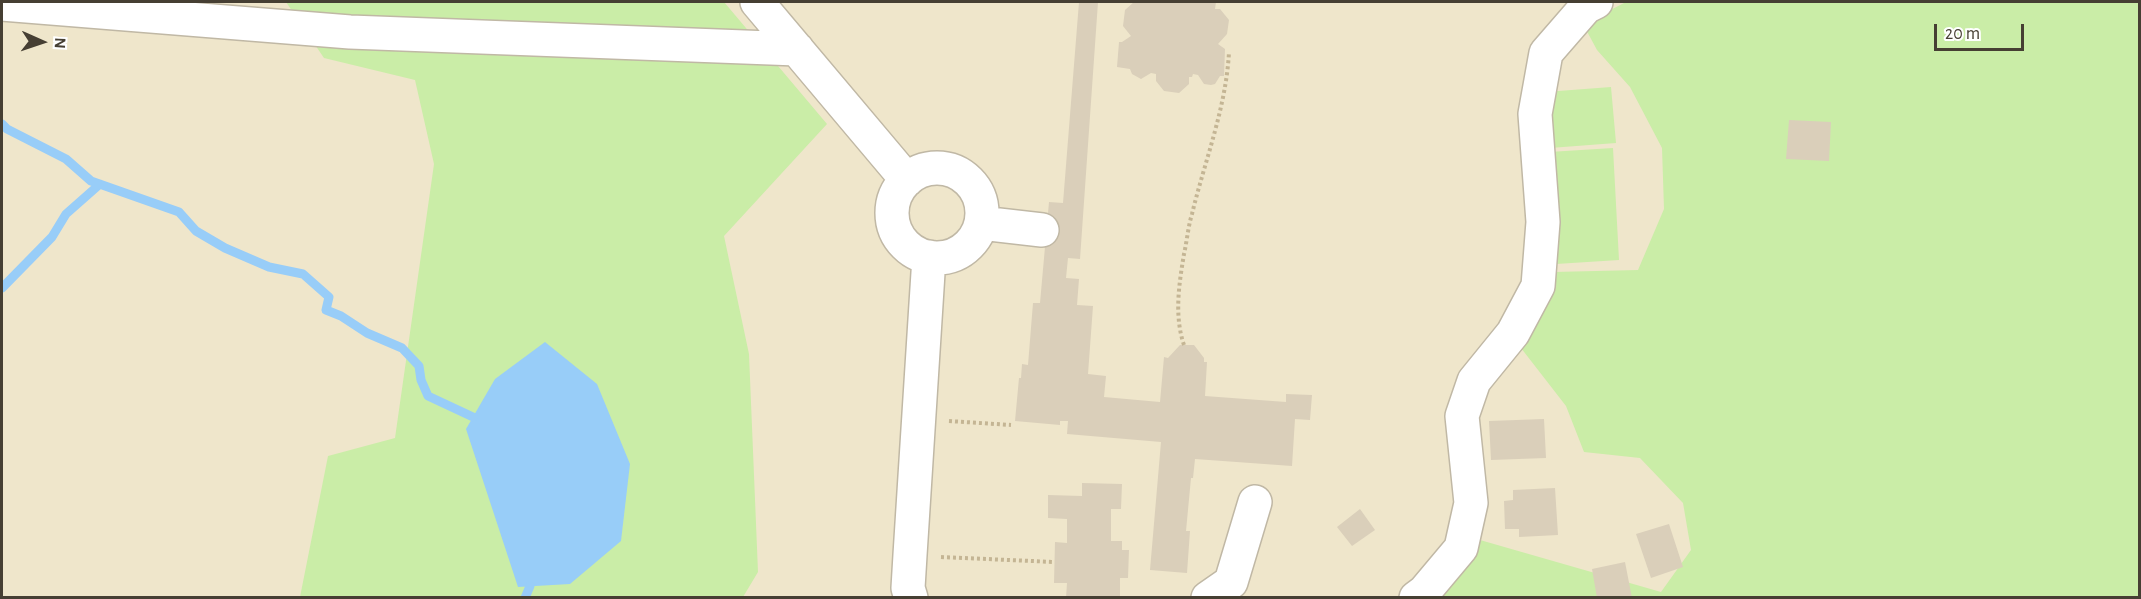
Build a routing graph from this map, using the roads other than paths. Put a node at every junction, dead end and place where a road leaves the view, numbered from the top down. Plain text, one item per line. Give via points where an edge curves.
1 (757, 2) edge
2 (1596, 2) edge
3 (2, 4) edge
4 (797, 49) junction
5 (907, 180) junction
6 (981, 223) junction
7 (1042, 230) dead end
8 (929, 257) junction
9 (1255, 502) dead end
10 (911, 597) edge
11 (1208, 597) edge
12 (1416, 597) edge

1 - 4 lane
2 - 12 lane via 1586,7 1546,53 1535,114 1543,222 1538,286 1513,333 1474,381 1462,416 1471,502 1461,548
3 - 4 lane via 350,32
4 - 5 lane
5 - 6 lane via 932,168 960,174 978,195
5 - 8 lane via 895,198 896,230 909,248
6 - 7 lane
6 - 8 lane via 962,251
8 - 10 lane via 908,588
9 - 11 lane via 1231,582

